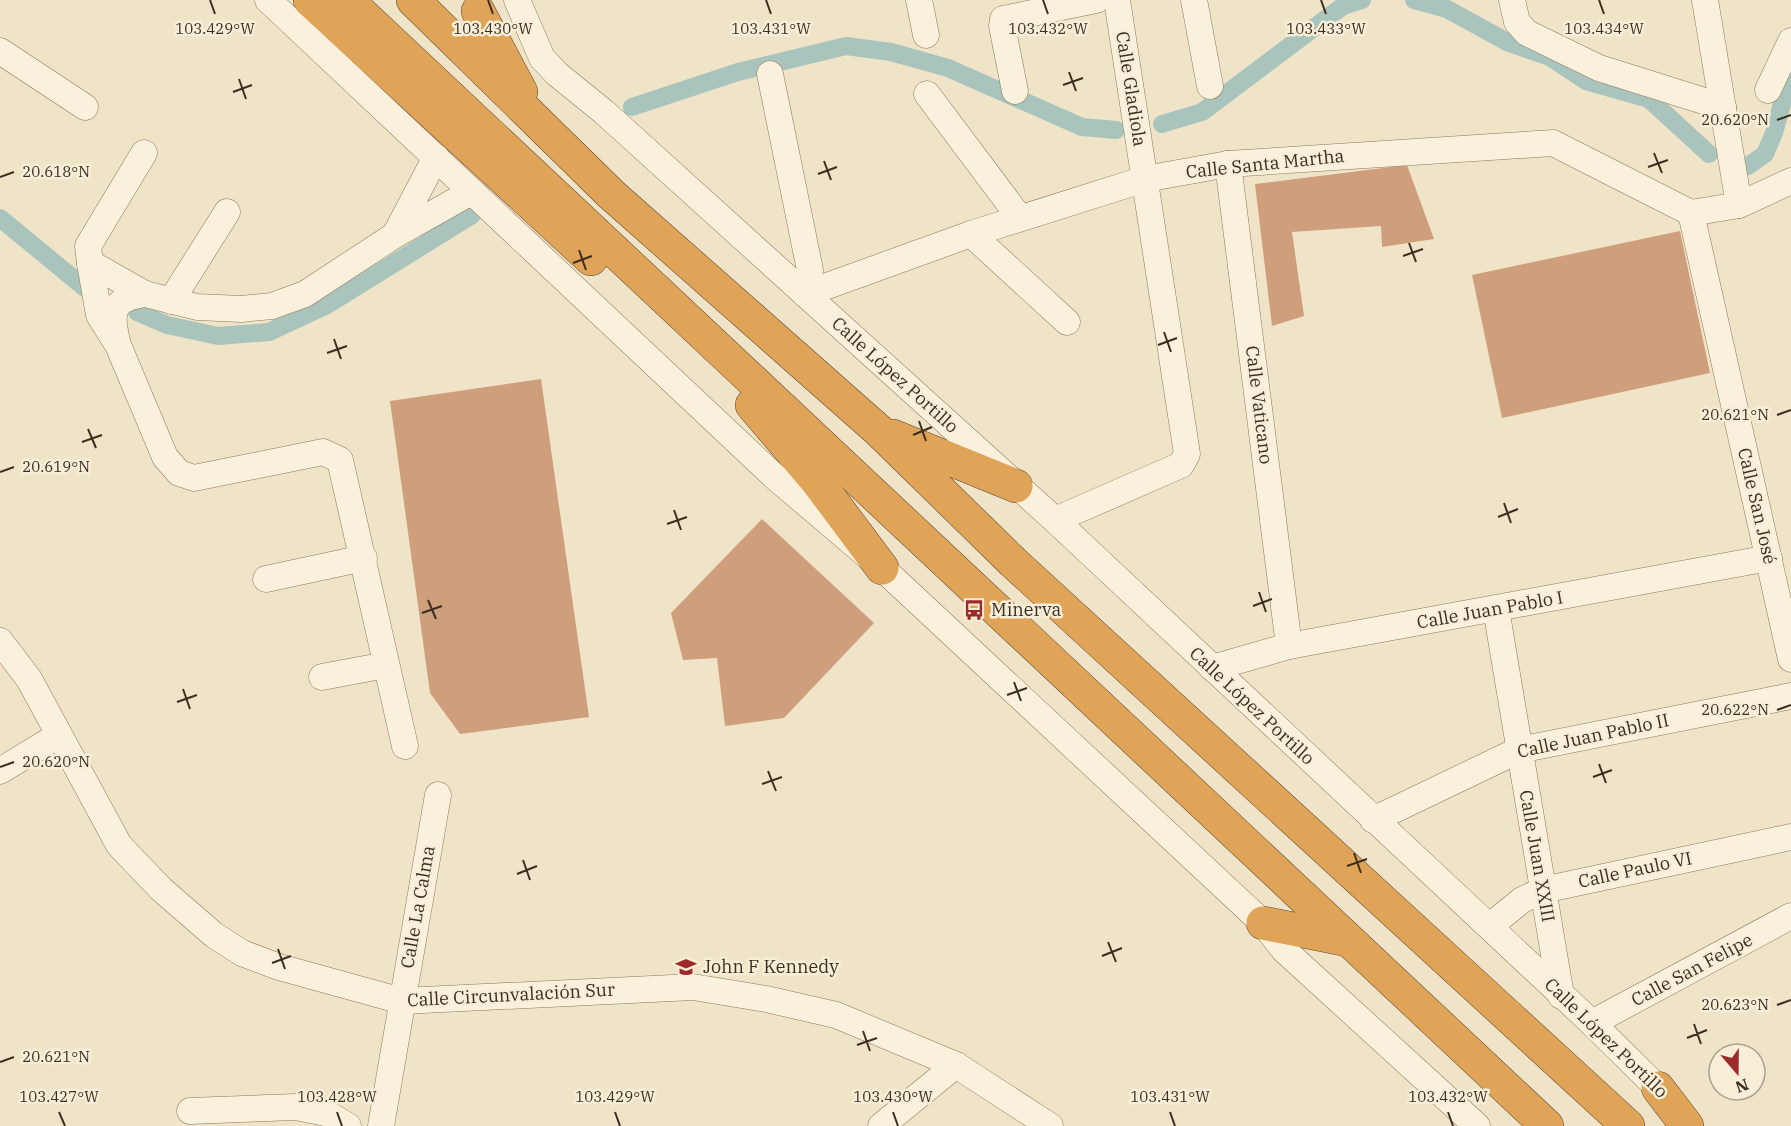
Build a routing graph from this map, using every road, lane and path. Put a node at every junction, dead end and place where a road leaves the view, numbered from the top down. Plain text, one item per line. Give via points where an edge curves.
1 (268, 0) edge
2 (310, 0) edge
3 (347, 0) edge
4 (413, 0) edge
5 (517, 0) edge
6 (919, 0) edge
7 (1096, 0) edge
8 (1118, 0) edge
9 (1194, 0) edge
10 (1705, 0) edge
11 (486, 7) edge
12 (1514, 11) edge
13 (926, 35) dead end
14 (1791, 41) edge
15 (0, 51) edge
16 (542, 58) junction
17 (770, 74) dead end
18 (1210, 86) dead end
19 (1768, 90) dead end
20 (1015, 91) dead end
21 (927, 94) dead end
22 (85, 107) dead end
23 (1723, 107) junction
24 (534, 117) junction
25 (144, 153) dead end
26 (436, 157) junction
27 (1228, 164) junction
28 (1145, 178) junction
29 (1791, 181) edge
30 (471, 192) junction
31 (1739, 205) junction
32 (227, 212) dead end
33 (1691, 213) junction
34 (1020, 218) junction
35 (971, 234) junction
36 (395, 235) junction
37 (90, 263) junction
38 (804, 292) junction
39 (145, 294) junction
40 (171, 301) junction
41 (1067, 322) dead end
42 (118, 345) junction
43 (752, 405) junction
44 (878, 430) junction
45 (1016, 486) junction
46 (1055, 520) junction
47 (364, 558) junction
48 (1769, 558) junction
49 (882, 568) junction
50 (960, 574) junction
51 (266, 579) dead end
52 (1496, 609) junction
53 (0, 641) edge
54 (1289, 646) junction
55 (1791, 659) edge
56 (386, 665) junction
57 (1212, 668) junction
58 (322, 677) dead end
59 (1791, 696) edge
60 (59, 735) junction
61 (405, 747) dead end
62 (1519, 750) junction
63 (0, 771) edge
64 (438, 795) dead end
65 (1373, 820) junction
66 (1791, 837) edge
67 (1543, 890) junction
68 (1791, 916) edge
69 (1263, 922) junction
70 (1490, 926) junction
71 (1348, 940) junction
72 (1561, 996) junction
73 (402, 1001) junction
74 (1592, 1023) junction
75 (956, 1065) junction
76 (1658, 1088) junction
77 (190, 1111) dead end
78 (348, 1126) edge
79 (381, 1126) edge
80 (881, 1126) edge
81 (1050, 1126) edge
82 (1477, 1126) edge
83 (1547, 1126) edge
84 (1628, 1126) edge
85 (1687, 1126) edge
86 (1696, 1126) edge

1 - 26 street
2 - 43 highway
3 - 50 highway
4 - 24 highway
5 - 16 street
6 - 13 street
7 - 20 street via 1003,19
8 - 28 street, Calle Gladiola
9 - 18 street
10 - 23 street
11 - 16 street
11 - 24 highway
12 - 23 street via 1527,33 1589,64
14 - 19 street
15 - 22 street
16 - 38 street, Calle López Portillo
17 - 38 street via 810,270
21 - 34 street
23 - 31 street
24 - 44 highway via 612,195
25 - 37 street via 88,246
26 - 30 street
26 - 36 street
27 - 28 street, Calle Santa Martha
27 - 33 street, Calle Santa Martha via 1553,143
27 - 54 street, Calle Vaticano
28 - 34 street, Calle Santa Martha
28 - 46 street, Calle Gladiola via 1186,460
29 - 31 street
30 - 36 street
30 - 49 street via 775,477
31 - 33 street
32 - 40 street
33 - 48 street, Calle San José
34 - 35 street, Calle Santa Martha
35 - 38 street, Calle Santa Martha
35 - 41 street
36 - 40 street via 289,302 241,309 197,308
37 - 39 street
37 - 42 street via 99,315
38 - 45 street, Calle López Portillo
39 - 40 street
39 - 42 street via 121,301 116,308 113,324
42 - 47 street via 165,457 178,473 202,477 323,452 335,456 343,466
43 - 49 highway via 817,481
43 - 50 highway via 923,556
44 - 45 highway
44 - 84 highway via 1013,562
45 - 46 street, Calle López Portillo
46 - 57 street, Calle López Portillo
47 - 51 street
47 - 56 street
48 - 52 street, Calle Juan Pablo I
48 - 55 street, Calle San José
49 - 69 street
50 - 71 highway
52 - 54 street, Calle Juan Pablo I
52 - 62 street, Calle Juan XXIII
53 - 60 street, Calle Circunvalación Sur via 29,679
54 - 57 street, Calle Juan Pablo I
56 - 58 street
56 - 61 street
57 - 65 street, Calle López Portillo
59 - 62 street, Calle Juan Pablo II
60 - 63 street
60 - 73 street, Calle Circunvalación Sur via 120,845 161,889 214,935 242,953 279,967
62 - 65 street, Calle Juan Pablo II
62 - 67 street, Calle Juan XXIII
64 - 73 street, Calle La Calma
65 - 70 street, Calle López Portillo
66 - 67 street, Calle Paulo VI
67 - 70 street, Calle Paulo VI via 1522,900
67 - 72 street, Calle Juan XXIII
68 - 74 street, Calle San Felipe
69 - 71 highway
69 - 82 street via 1284,950
70 - 72 street, Calle López Portillo
71 - 83 highway
72 - 74 street, Calle López Portillo
73 - 75 street, Calle Circunvalación Sur via 693,987 836,1015
73 - 79 street, Calle La Calma
74 - 76 street, Calle López Portillo
75 - 80 street
75 - 81 street, Calle Circunvalación Sur
76 - 85 highway
76 - 86 street, Calle López Portillo
77 - 78 street via 296,1107 326,1113

